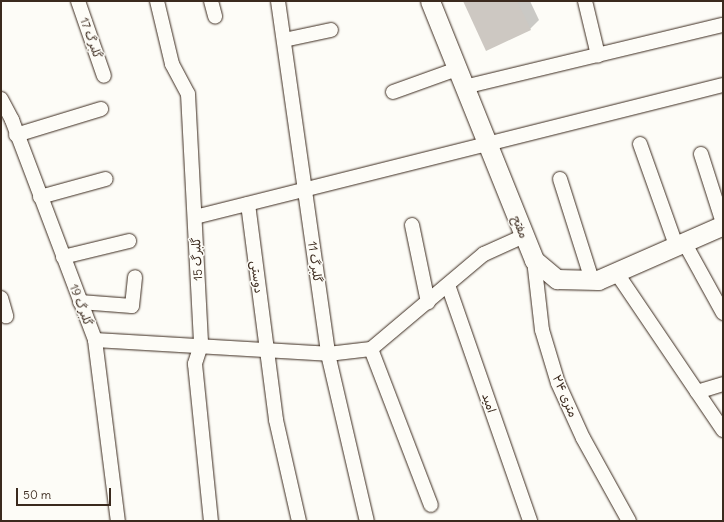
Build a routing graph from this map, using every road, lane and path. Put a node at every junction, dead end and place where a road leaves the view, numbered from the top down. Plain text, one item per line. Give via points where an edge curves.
1 (78, 1) edge
2 (157, 1) edge
3 (211, 1) edge
4 (278, 1) edge
5 (430, 1) edge
6 (585, 1) edge
7 (215, 16) dead end
8 (723, 25) edge
9 (331, 30) dead end
10 (284, 40) junction
11 (598, 55) junction
12 (104, 76) dead end
13 (460, 78) junction
14 (723, 85) edge
15 (393, 92) dead end
16 (1, 99) edge
17 (101, 109) dead end
18 (16, 135) junction
19 (487, 144) junction
20 (640, 144) dead end
21 (701, 154) dead end
22 (106, 179) dead end
23 (560, 179) dead end
24 (304, 190) junction
25 (40, 197) junction
26 (248, 204) junction
27 (195, 217) junction
28 (723, 224) edge
29 (412, 225) dead end
30 (524, 236) junction
31 (129, 240) dead end
32 (680, 244) junction
33 (63, 257) junction
34 (534, 260) junction
35 (616, 272) junction
36 (135, 277) dead end
37 (592, 280) junction
38 (448, 285) junction
39 (1, 298) edge
40 (80, 302) junction
41 (428, 302) junction
42 (723, 313) edge
43 (6, 316) dead end
44 (95, 340) junction
45 (201, 345) junction
46 (371, 349) junction
47 (267, 350) junction
48 (328, 354) junction
49 (723, 384) edge
50 (697, 392) junction
51 (723, 430) edge
52 (431, 505) dead end
53 (118, 521) edge
54 (211, 521) edge
55 (299, 521) edge
56 (367, 521) edge
57 (530, 521) edge
58 (629, 521) edge

1 - 12 street, گلبرگ 17
2 - 27 street, گلبرگ 15 via 172,64 188,94
3 - 7 street
4 - 10 street, گلبرگ 11
5 - 13 street, مفتح
6 - 11 street
8 - 11 street
9 - 10 street
10 - 24 street, گلبرگ 11
11 - 13 street
13 - 15 street
13 - 19 street, مفتح
14 - 19 street
16 - 18 street, گلبرگ 19
17 - 18 street
18 - 25 street, گلبرگ 19
19 - 24 street
19 - 30 street, مفتح
20 - 32 street
21 - 28 street
22 - 25 street
23 - 37 street
24 - 26 street
24 - 48 street, گلبرگ 11
25 - 33 street, گلبرگ 19
26 - 27 street
26 - 47 street, دوستی
27 - 45 street, گلبرگ 15
28 - 32 street, مفتح
29 - 41 street
30 - 34 street, مفتح
30 - 38 street via 484,254
31 - 33 street
32 - 35 street, مفتح
32 - 42 street
33 - 40 street, گلبرگ 19
34 - 37 street, مفتح via 557,279
34 - 58 street, ۲۴ متری via 542,330 558,383 583,438
35 - 37 street, مفتح
35 - 50 street
36 - 40 street via 132,306
38 - 41 street
38 - 57 street, امید
39 - 43 street
40 - 44 street, گلبرگ 19
41 - 46 street
44 - 45 street
44 - 53 street, گلبرگ 19
45 - 47 street
45 - 54 street, گلبرگ 15 via 195,364
46 - 48 street
46 - 52 street
47 - 48 street
47 - 55 street, دوستی via 276,420
48 - 56 street, گلبرگ 11
49 - 50 street
50 - 51 street

